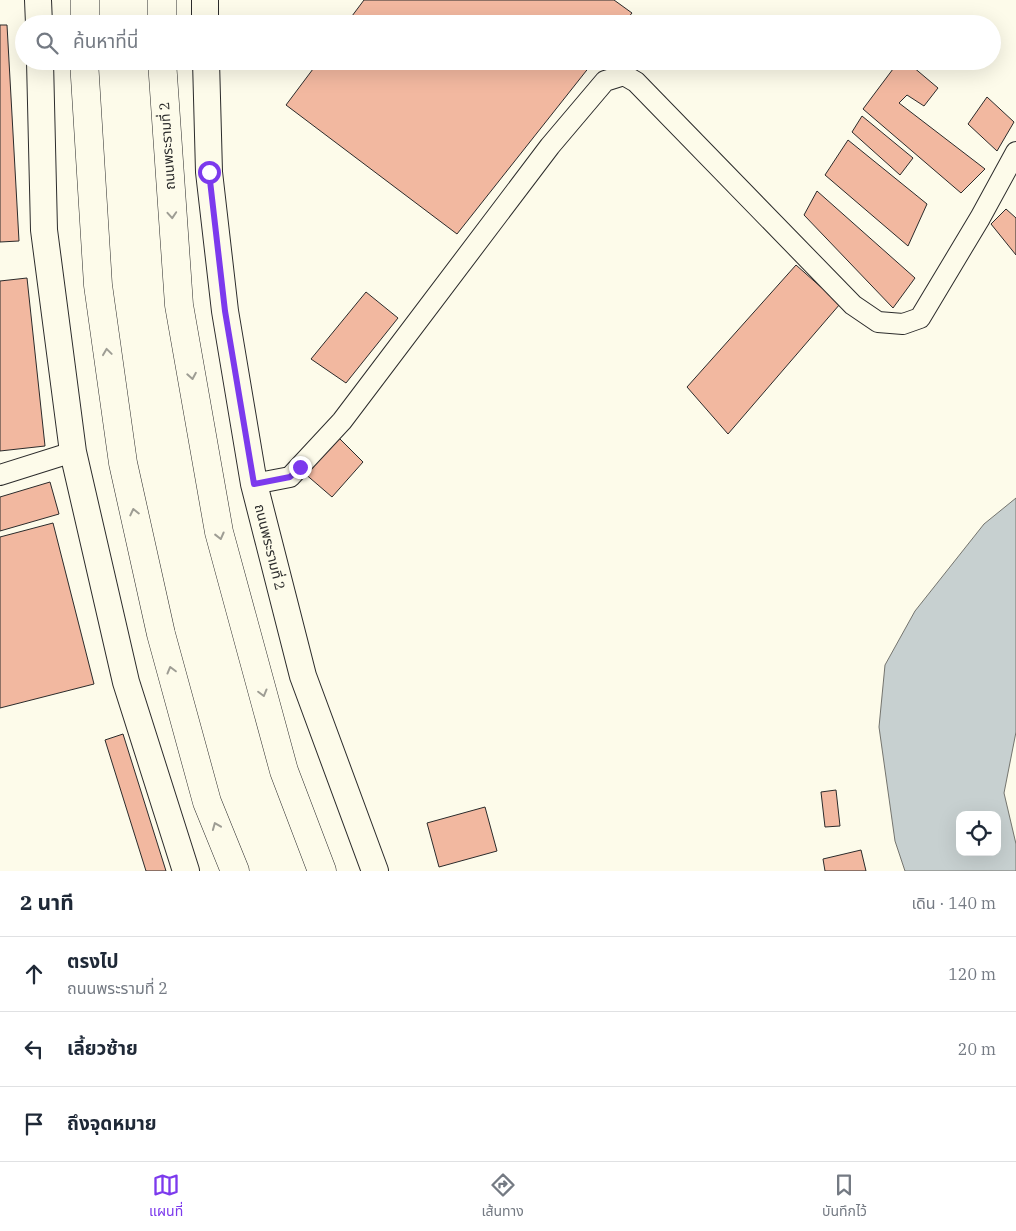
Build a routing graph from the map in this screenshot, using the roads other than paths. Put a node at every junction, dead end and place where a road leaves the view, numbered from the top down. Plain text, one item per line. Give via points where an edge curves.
1 (38, 0) edge
2 (85, 0) edge
3 (162, 0) edge
4 (205, 0) edge
5 (39, 15) edge
6 (85, 15) edge
7 (162, 15) edge
8 (206, 15) edge
9 (40, 70) edge
10 (85, 70) edge
11 (163, 70) edge
12 (206, 70) edge
13 (1016, 152) edge
14 (73, 452) junction
15 (0, 475) edge
16 (254, 484) junction
17 (186, 871) edge
18 (235, 871) edge
19 (322, 871) edge
20 (375, 871) edge

1 - 5 main road
2 - 6 highway
3 - 7 highway
4 - 8 main road
9 - 14 main road via 44,230
18 -> 10 highway via 207,802 161,634 123,463 98,285
11 -> 19 highway, ถนนพระรามที่ 2 via 179,305 219,532 284,771
12 - 16 main road, ถนนพระรามที่ 2 via 209,172 225,311
13 - 16 street via 920,318 903,324 878,322 853,305 636,82 624,75 605,81 550,146 342,421 290,477
14 - 15 street
14 - 17 main road via 126,682
16 - 20 main road, ถนนพระรามที่ 2 via 303,676

